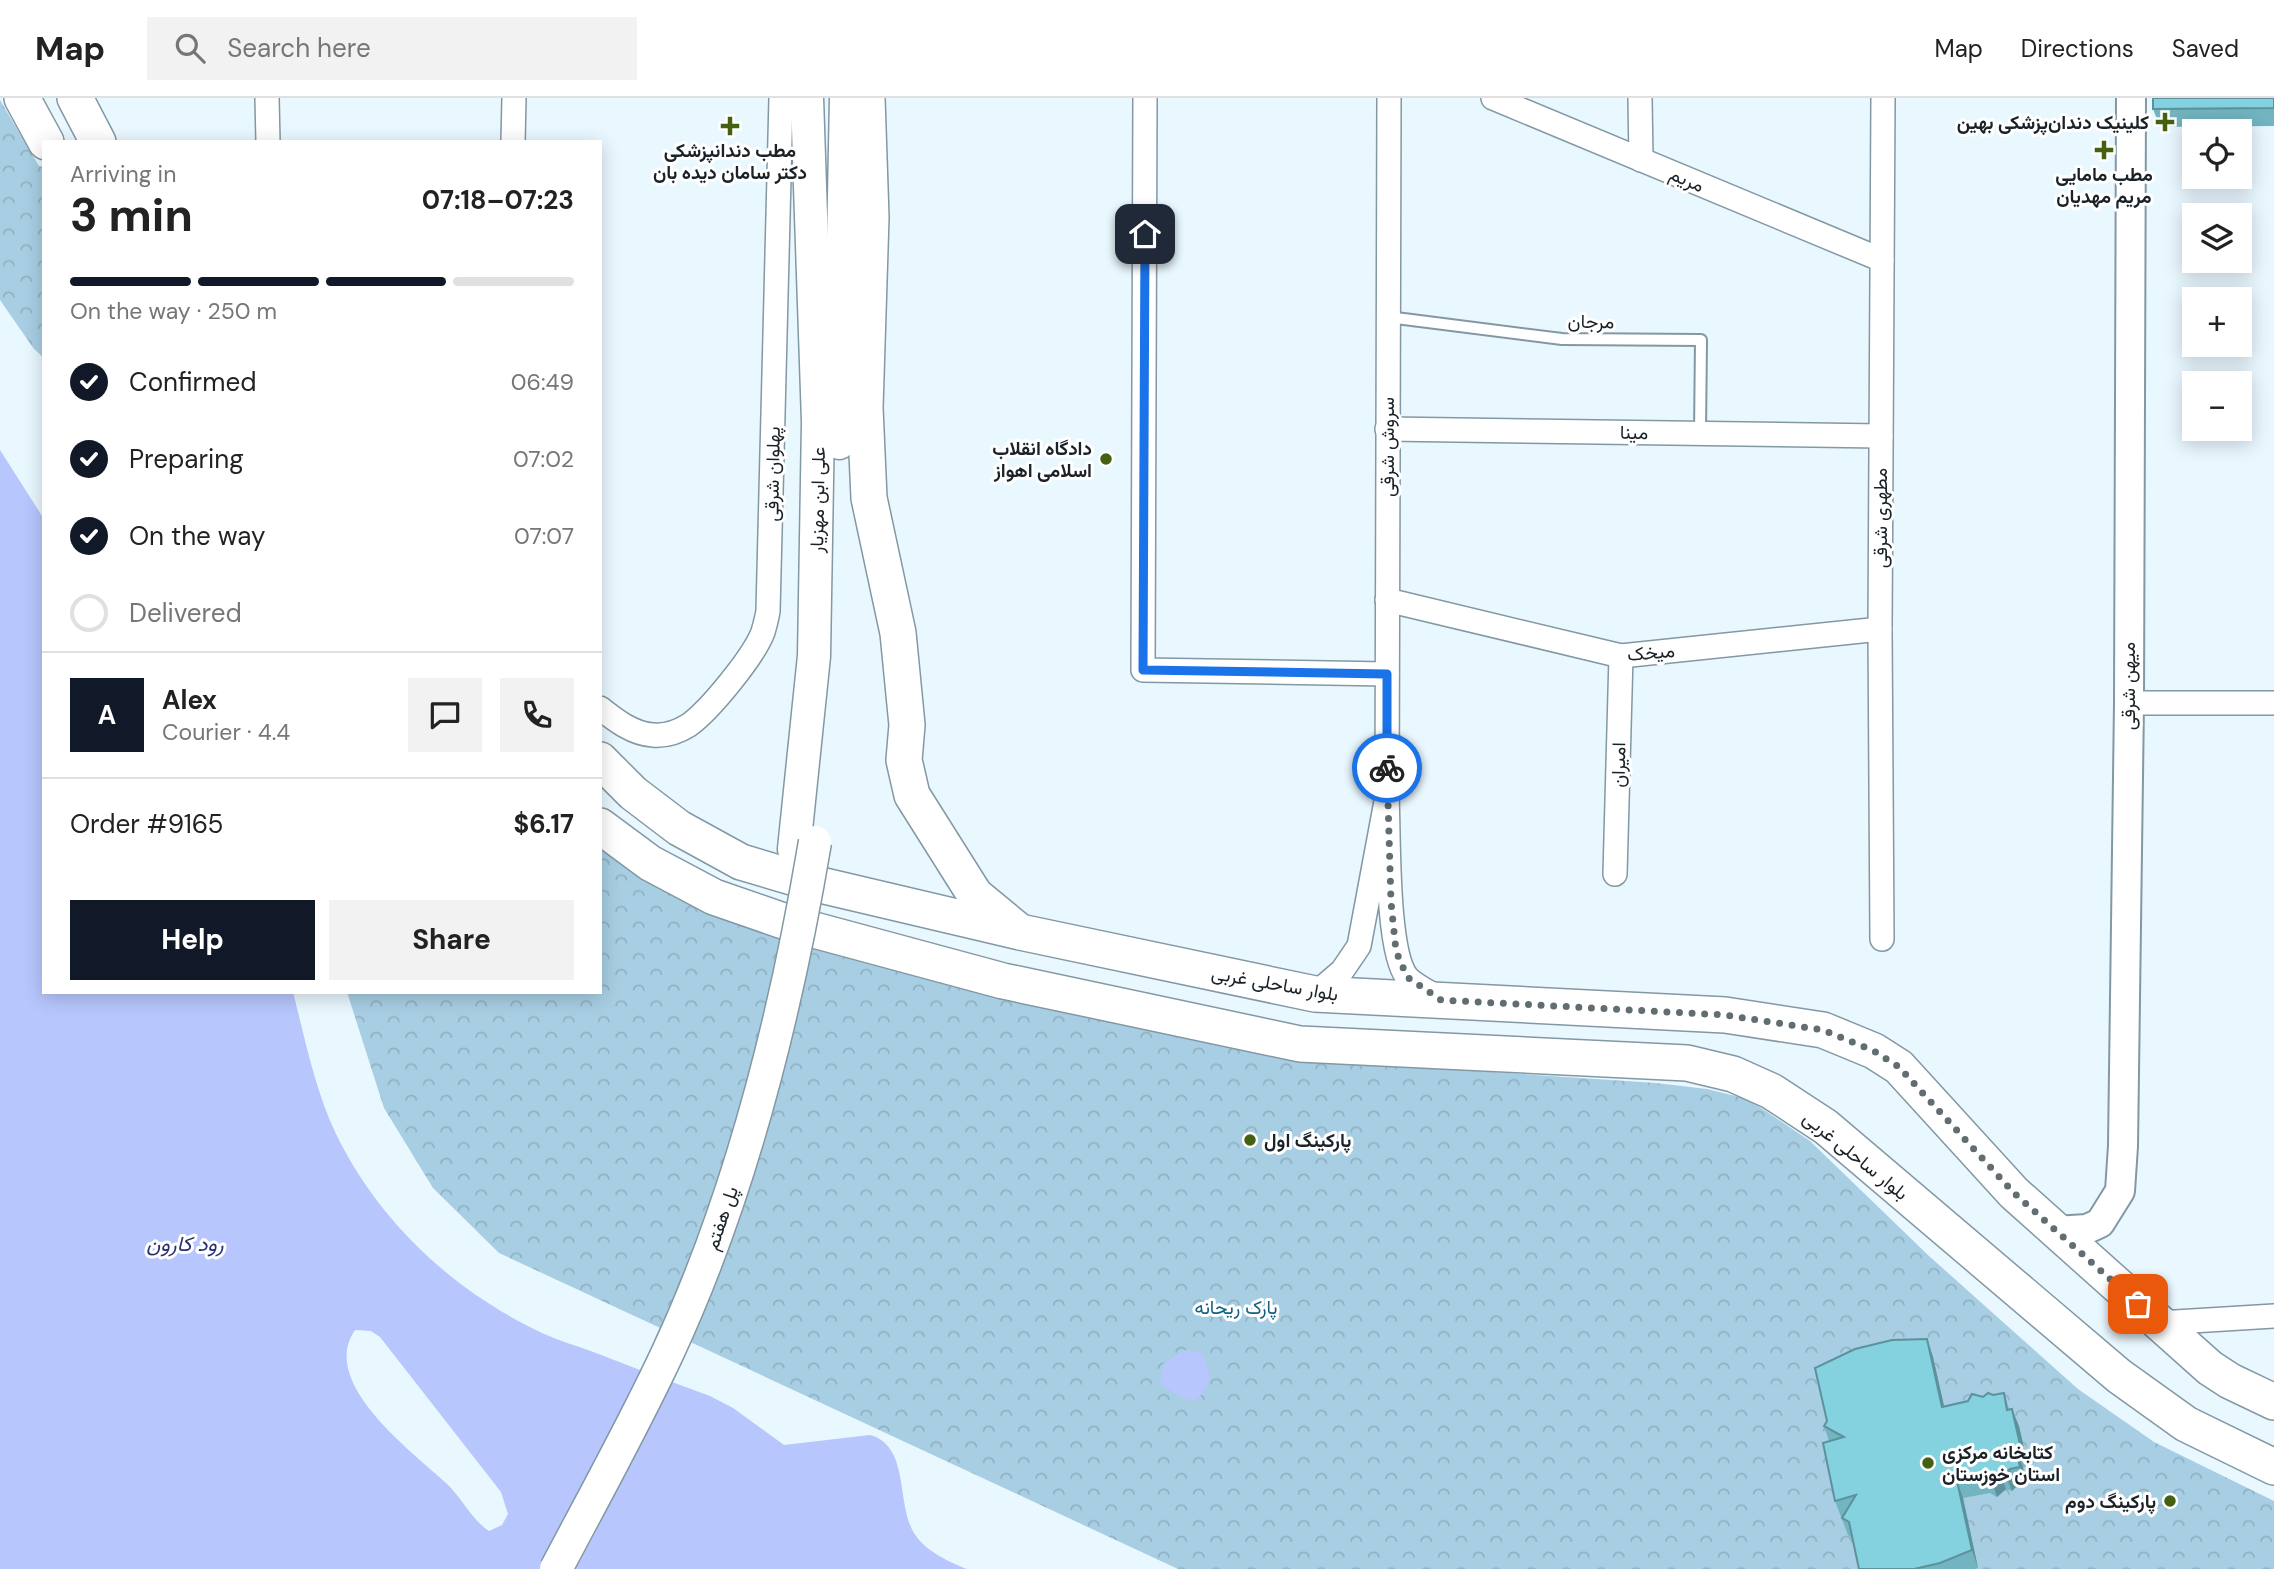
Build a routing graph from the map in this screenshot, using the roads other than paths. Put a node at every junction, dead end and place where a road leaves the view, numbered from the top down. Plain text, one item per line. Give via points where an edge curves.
1 (23, 98) edge
2 (75, 98) edge
3 (88, 98) edge
4 (267, 98) edge
5 (514, 98) edge
6 (781, 98) edge
7 (807, 98) edge
8 (846, 98) edge
9 (867, 98) edge
10 (1145, 98) edge
11 (1389, 98) edge
12 (1493, 98) edge
13 (1640, 98) edge
14 (1883, 98) edge
15 (2131, 98) edge
16 (45, 140) edge
17 (97, 140) edge
18 (98, 140) edge
19 (268, 140) edge
20 (513, 140) edge
21 (1642, 160) junction
22 (1882, 260) junction
23 (1388, 317) junction
24 (1387, 429) junction
25 (1700, 433) junction
26 (1881, 436) junction
27 (1387, 600) junction
28 (1880, 629) junction
29 (1620, 656) junction
30 (1387, 674) junction
31 (2129, 703) junction
32 (2274, 703) edge
33 (602, 709) edge
34 (602, 762) edge
35 (1387, 796) junction
36 (602, 827) edge
37 (805, 846) junction
38 (1615, 874) dead end
39 (1020, 932) junction
40 (1882, 939) dead end
41 (1315, 994) junction
42 (1441, 1000) junction
43 (2055, 1230) junction
44 (2274, 1316) edge
45 (2159, 1323) junction
46 (2210, 1368) junction
47 (2274, 1382) edge
48 (2274, 1402) edge
49 (2274, 1467) edge
50 (534, 1569) edge
51 (556, 1569) edge

1 - 16 main road
2 - 17 main road
3 - 18 street
4 - 19 street
5 - 20 street
6 - 33 street, پهلوان شرقی via 768,611 763,632 751,654 707,707 680,730 644,734
7 - 37 main road, علی ابن مهزیار via 818,422 815,643
8 - 37 main road via 836,635
9 - 39 main road via 871,217 865,408 869,498 898,633 907,725 904,761 912,795 975,895
10 - 30 street via 1143,670
11 - 23 street, سروش شرقی
12 - 21 street, مریم
13 - 21 street
14 - 22 street, مطهری شرقی
15 - 31 street, میهن شرقی
21 - 22 street, مریم
22 - 26 street, مطهری شرقی
23 - 24 street, سروش شرقی
23 - 25 lane, مرجان via 1562,339 1701,340
24 - 25 street, مینا
24 - 27 street, سروش شرقی
25 - 26 street, مینا
26 - 28 street, مطهری شرقی
27 - 29 street, میخک
27 - 30 street, سروش شرقی
28 - 29 street, میخک
28 - 40 street, مطهری شرقی
29 - 38 street, امیران
30 - 35 street, سروش شرقی
31 - 32 street
31 - 43 street, میهن شرقی via 2120,1191 2100,1223 2087,1229
34 - 39 main road, بلوار ساحلی غربی via 679,828 741,862
35 - 41 street via 1359,946 1342,971
35 - 42 street via 1396,951 1407,977
36 - 49 main road, بلوار ساحلی غربی via 650,863 714,897 792,924 1015,983 1300,1044 1687,1063 1733,1073 1826,1127 2130,1384 2186,1424
37 - 50 main road, پل هفتم via 717,1169 685,1261 650,1343
37 - 51 main road, پل هفتم, bridge via 799,939 736,1175 668,1351
39 - 41 main road, بلوار ساحلی غربی
41 - 42 main road, بلوار ساحلی غربی
42 - 43 main road, بلوار ساحلی غربی via 1725,1015 1823,1030 1899,1067 2014,1193
43 - 45 main road, بلوار ساحلی غربی
44 - 45 street
45 - 46 main road, بلوار ساحلی غربی
46 - 47 street
46 - 48 main road, بلوار ساحلی غربی

